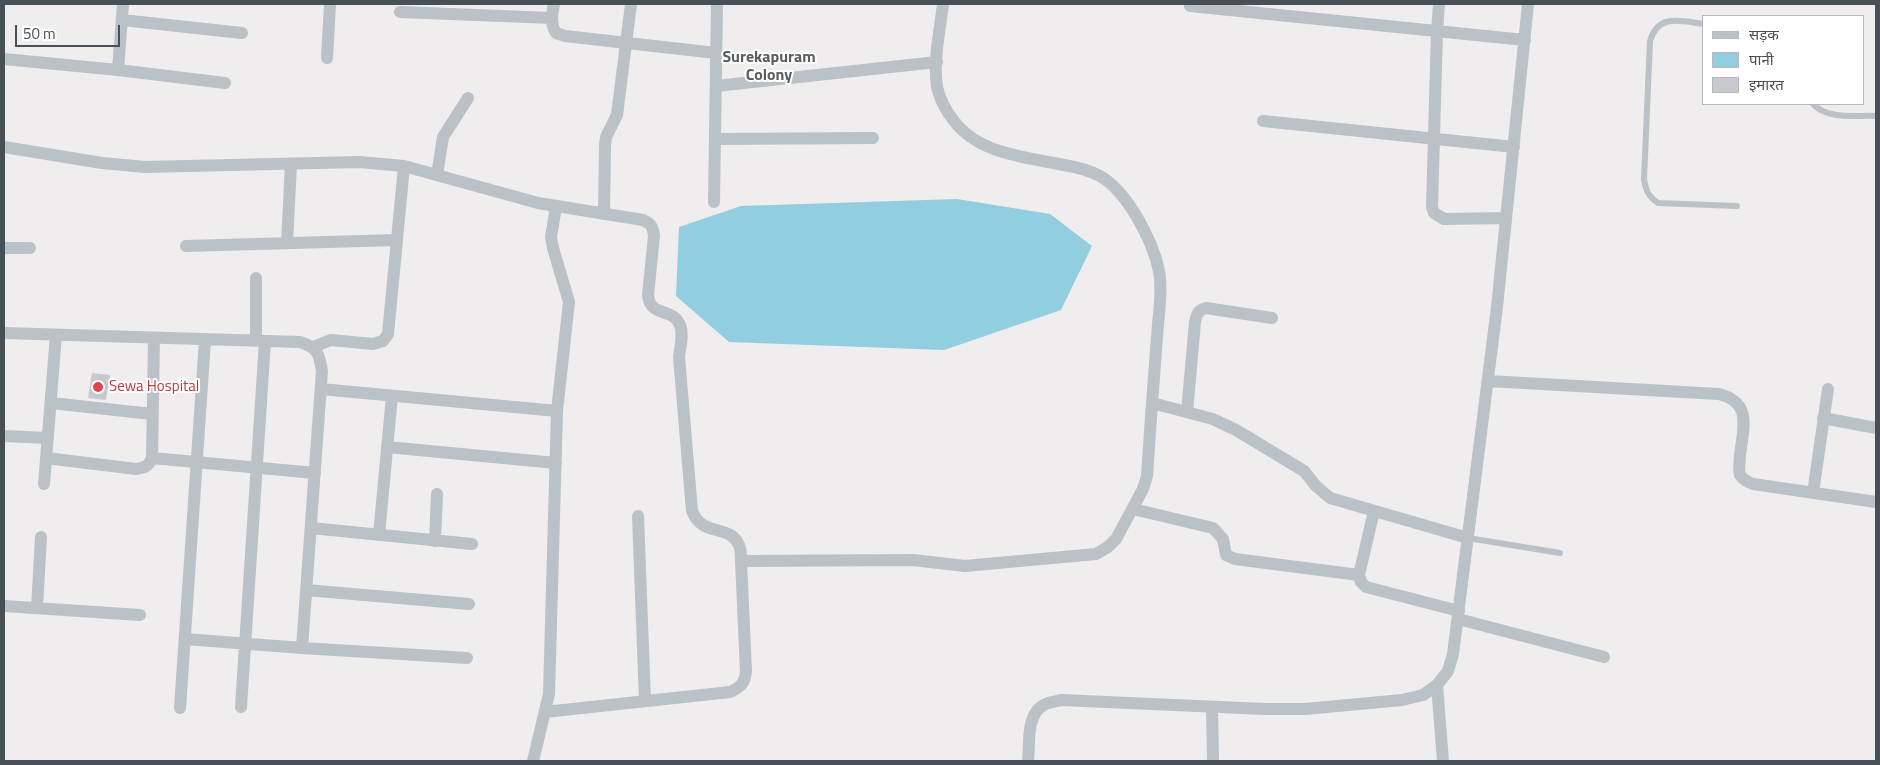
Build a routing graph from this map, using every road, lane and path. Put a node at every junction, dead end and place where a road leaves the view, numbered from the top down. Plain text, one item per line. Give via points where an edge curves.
1 (123, 4) edge
2 (330, 4) edge
3 (554, 4) edge
4 (631, 4) edge
5 (717, 4) edge
6 (943, 4) edge
7 (1439, 4) edge
8 (1528, 4) edge
9 (1190, 6) dead end
10 (500, 10) edge
11 (400, 12) dead end
12 (552, 18) junction
13 (122, 20) junction
14 (1702, 24) edge
15 (1437, 31) junction
16 (242, 33) dead end
17 (1525, 40) junction
18 (627, 42) junction
19 (716, 53) junction
20 (327, 58) dead end
21 (4, 59) edge
22 (936, 62) junction
23 (118, 70) junction
24 (226, 83) dead end
25 (716, 86) junction
26 (468, 98) dead end
27 (1814, 105) edge
28 (1876, 116) edge
29 (1263, 121) dead end
30 (873, 138) dead end
31 (715, 139) junction
32 (1434, 139) junction
33 (4, 147) edge
34 (1514, 147) junction
35 (291, 164) junction
36 (404, 166) junction
37 (437, 175) junction
38 (714, 202) dead end
39 (1737, 206) dead end
40 (556, 207) junction
41 (604, 214) junction
42 (1506, 218) junction
43 (397, 240) junction
44 (287, 243) junction
45 (186, 246) dead end
46 (4, 248) edge
47 (30, 248) dead end
48 (256, 278) dead end
49 (1272, 318) dead end
50 (4, 333) edge
51 (56, 335) junction
52 (154, 338) junction
53 (205, 340) junction
54 (260, 341) junction
55 (313, 346) junction
56 (1488, 381) junction
57 (321, 389) junction
58 (1828, 389) dead end
59 (392, 396) junction
60 (51, 402) junction
61 (1152, 403) junction
62 (557, 411) junction
63 (1187, 412) junction
64 (152, 414) junction
65 (1823, 418) junction
66 (1876, 428) edge
67 (4, 436) edge
68 (48, 438) junction
69 (387, 447) junction
70 (46, 458) junction
71 (152, 458) junction
72 (196, 462) junction
73 (556, 463) junction
74 (256, 468) junction
75 (315, 473) junction
76 (44, 484) dead end
77 (1813, 493) junction
78 (438, 494) dead end
79 (1876, 502) edge
80 (1133, 509) junction
81 (1374, 511) junction
82 (638, 516) dead end
83 (311, 528) junction
84 (379, 535) junction
85 (42, 537) dead end
86 (1468, 538) junction
87 (435, 541) junction
88 (472, 544) dead end
89 (1560, 553) dead end
90 (742, 561) junction
91 (1359, 575) junction
92 (306, 590) junction
93 (470, 604) dead end
94 (4, 606) edge
95 (37, 608) junction
96 (140, 615) dead end
97 (1458, 615) junction
98 (185, 639) junction
99 (245, 644) junction
100 (302, 648) junction
101 (467, 658) dead end
102 (1604, 658) dead end
103 (1437, 685) junction
104 (646, 701) junction
105 (241, 706) dead end
106 (1212, 707) junction
107 (180, 708) dead end
108 (545, 712) junction
109 (533, 761) edge
110 (1028, 761) edge
111 (1213, 761) edge
112 (1443, 761) edge

1 - 13 street
2 - 20 street
3 - 12 street
4 - 18 street
5 - 19 street
6 - 22 street
7 - 15 street
8 - 17 street
9 - 15 street
10 - 11 street
10 - 12 street
12 - 18 street via 556,33
13 - 16 street
13 - 23 street
14 - 39 lane via 1670,20 1652,32 1646,190 1649,197 1658,203
15 - 17 street
15 - 32 street
17 - 34 street
18 - 19 street
18 - 41 street via 617,115 604,145
19 - 25 street
21 - 23 street
22 - 25 street
22 - 61 street via 937,87 945,109 974,140 1000,152 1079,168 1100,176 1130,206 1159,271
23 - 24 street
25 - 31 street
26 - 37 street via 443,137
27 - 28 lane via 1827,113
29 - 32 street
30 - 31 street
31 - 38 street
32 - 34 street
32 - 42 street via 1434,213 1444,219
33 - 35 street via 102,164 145,167
34 - 42 street
35 - 36 street via 359,162
35 - 44 street
36 - 37 street
36 - 43 street
37 - 40 street
40 - 41 street
40 - 62 street via 551,236 570,302
41 - 90 street via 644,220 653,229 648,304 671,314 680,323 682,332 679,357 692,511 701,526 733,537 739,545
42 - 56 street
43 - 44 street
43 - 55 street via 388,334 383,341 373,344 332,340
44 - 45 street
46 - 47 street
48 - 54 street
49 - 63 street via 1206,308 1196,314
50 - 51 street
51 - 52 street
51 - 60 street
52 - 53 street
52 - 64 street
53 - 54 street
53 - 72 street
54 - 55 street via 300,342
54 - 74 street
55 - 57 street via 320,356
56 - 77 street via 1719,394 1732,398 1744,416 1740,462 1740,474 1744,480
56 - 86 street
57 - 59 street
57 - 75 street
58 - 65 street
59 - 62 street
59 - 69 street
60 - 64 street
60 - 68 street
61 - 63 street
61 - 80 street via 1147,476
62 - 73 street
63 - 81 street via 1225,424 1296,465 1330,498
64 - 71 street
65 - 66 street
65 - 77 street
67 - 68 street
68 - 70 street
69 - 73 street
69 - 84 street
70 - 71 street via 136,469 145,467
70 - 76 street
71 - 72 street
72 - 74 street
72 - 98 street
73 - 108 street via 551,664
74 - 75 street
74 - 99 street
75 - 83 street
77 - 79 street
78 - 87 street
80 - 90 street via 1116,539 1096,554 965,566 907,560
80 - 91 street via 1213,528 1222,539 1226,555 1235,559
81 - 86 street
81 - 91 street
82 - 104 street
83 - 84 street
83 - 92 street
84 - 87 street
85 - 95 street
86 - 89 lane
86 - 97 street
87 - 88 street
90 - 104 street via 745,681 730,692
91 - 97 street via 1366,587
92 - 93 street
92 - 100 street
94 - 95 street
95 - 96 street
97 - 102 street
97 - 103 street via 1448,672
98 - 99 street
98 - 107 street
99 - 100 street
99 - 105 street
100 - 101 street
103 - 106 street via 1423,695 1402,700 1305,709
103 - 112 street
104 - 108 street
106 - 110 street via 1061,700 1044,704 1036,712 1031,725
106 - 111 street
108 - 109 street

